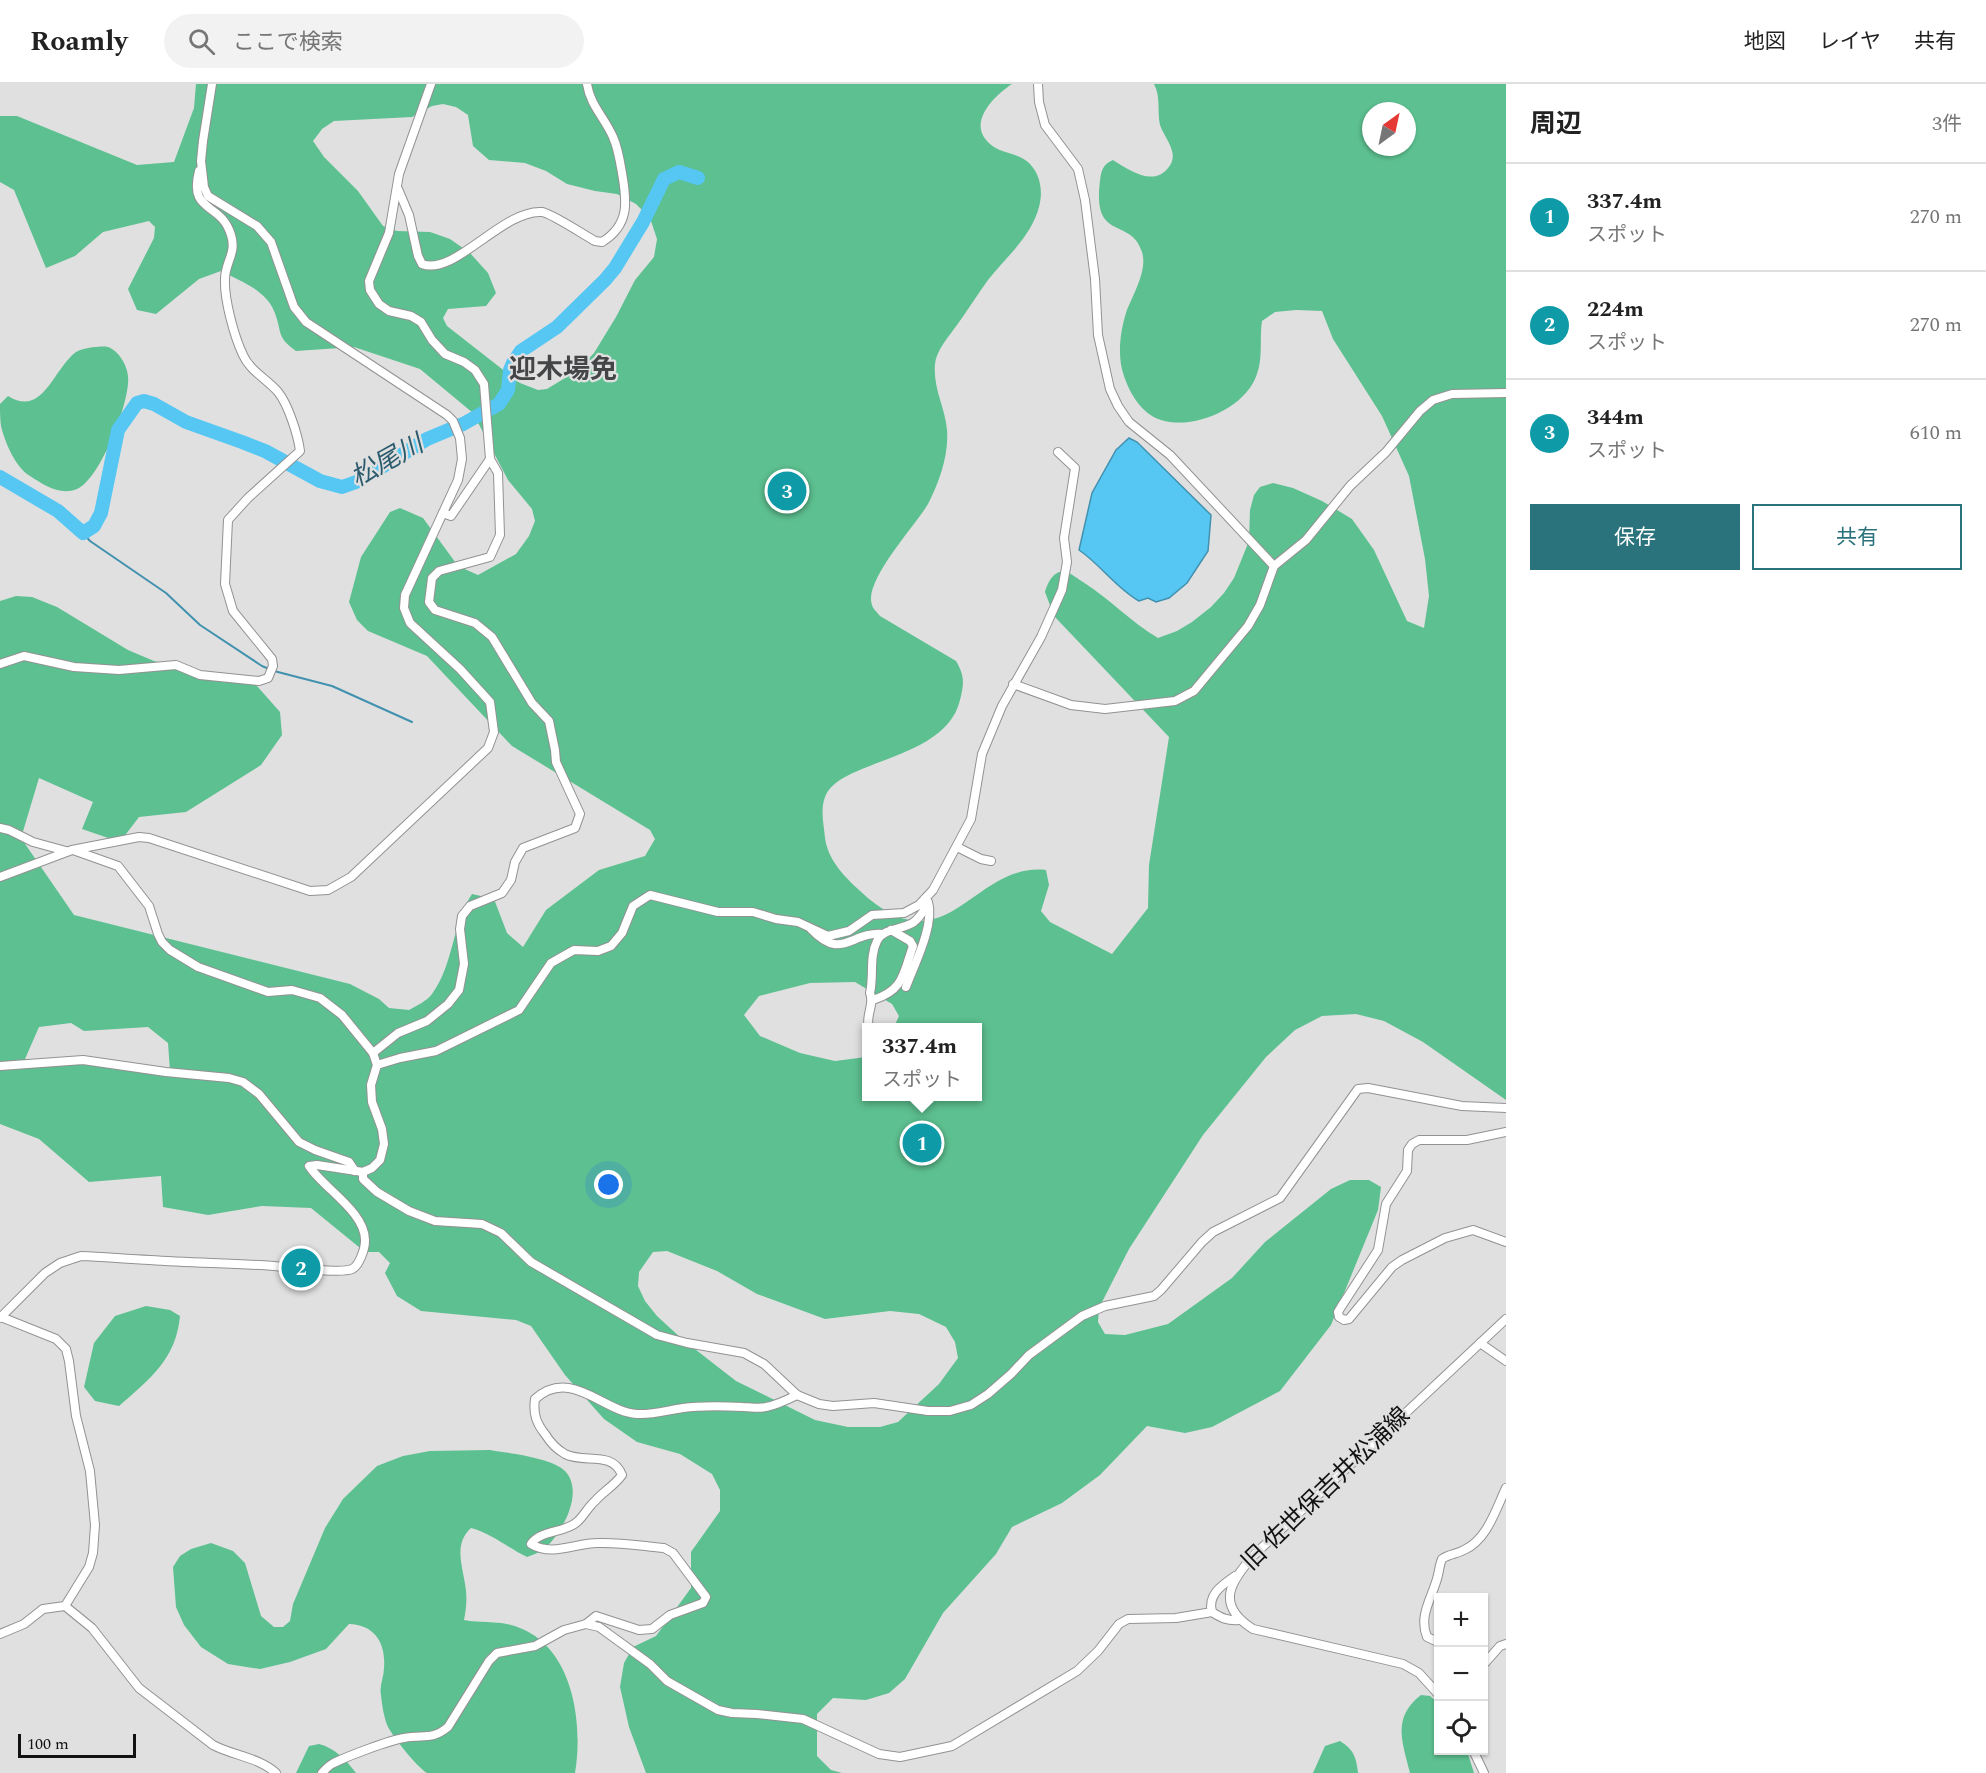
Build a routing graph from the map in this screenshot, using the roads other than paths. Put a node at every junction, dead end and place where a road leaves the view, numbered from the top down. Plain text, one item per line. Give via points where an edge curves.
1 (212, 84) edge
2 (431, 84) edge
3 (587, 84) edge
4 (1038, 84) edge
5 (201, 161) junction
6 (397, 188) junction
7 (1506, 393) edge
8 (1058, 452) dead end
9 (490, 459) junction
10 (443, 513) junction
11 (1274, 566) junction
12 (0, 664) edge
13 (1013, 684) junction
14 (0, 828) edge
15 (957, 846) junction
16 (69, 850) junction
17 (991, 861) dead end
18 (0, 877) edge
19 (925, 899) junction
20 (808, 926) junction
21 (887, 932) junction
22 (906, 987) dead end
23 (873, 1000) junction
24 (868, 1023) edge
25 (373, 1053) junction
26 (377, 1065) junction
27 (0, 1066) edge
28 (1506, 1108) edge
29 (1506, 1132) edge
30 (359, 1172) junction
31 (1506, 1242) edge
32 (0, 1317) edge
33 (1506, 1318) edge
34 (1480, 1343) junction
35 (1506, 1361) edge
36 (797, 1395) junction
37 (1506, 1488) edge
38 (1236, 1575) junction
39 (65, 1606) junction
40 (1212, 1612) junction
41 (1239, 1620) junction
42 (586, 1623) junction
43 (0, 1634) edge
44 (1434, 1640) edge
45 (1506, 1644) edge
46 (1488, 1660) edge
47 (1434, 1690) edge
48 (1476, 1755) edge
49 (1485, 1771) edge
50 (276, 1773) edge
51 (322, 1773) edge

1 - 5 street
2 - 6 street
3 - 6 street via 589,98 614,138 627,199 620,223 612,236 602,242 545,212 533,212 510,221 468,250 428,267 418,256 409,215
4 - 11 street via 1045,125 1078,169 1094,268 1098,335 1110,389 1129,422 1170,455
5 - 10 street via 202,183 208,196 257,226 271,242 294,307 306,322 453,421 462,459 458,480
5 - 12 street via 196,192 199,200 221,216 232,237 233,252 224,277 226,300 243,356 279,392 298,435 300,451 228,519 225,584 233,611 272,659 273,666 268,678 259,681 200,675 176,665 119,670 74,667 24,656
6 - 9 street via 389,233 369,281 370,290 379,304 421,322 445,354 475,370 484,384
7 - 11 street via 1452,394 1433,400 1350,486 1306,540
8 - 13 street via 1075,468 1064,538 1064,581 1051,618
9 - 10 street via 452,516
9 - 25 street via 498,473 500,535 494,550 489,558 439,571 432,578 429,602 435,610 475,623 492,637 532,703 549,721 556,762 579,814 575,828 523,848 502,893 470,906 462,916 464,964 459,990 448,1004 426,1021 398,1033
10 - 16 street via 405,595 404,608 410,623 490,702 494,732 488,748 351,877 328,890 310,891 139,837
11 - 13 street via 1248,626 1194,691 1175,701 1105,709 1071,705
13 - 15 street via 982,754 971,819
14 - 16 street via 33,842
15 - 17 street
15 - 19 street
16 - 18 street
16 - 25 street via 118,866 149,906 158,934 170,950 198,967 268,992 292,990 320,998 342,1015
19 - 20 street via 904,913 872,915 849,931 828,936
19 - 21 street via 926,907 913,923
19 - 22 street via 930,914
20 - 21 street via 821,940 836,945
20 - 26 street via 753,912 718,912 650,895 633,906 622,933 610,946 598,951 574,950 550,963 519,1010 436,1051
21 - 23 street via 877,940 873,955
21 - 23 street via 910,940 913,946 898,987
23 - 24 street
25 - 26 street
26 - 30 street via 371,1084 372,1102 384,1144 380,1160
27 - 30 street via 83,1060 243,1082 259,1094 299,1142 349,1162
28 - 36 street via 1462,1106 1358,1089 1280,1198 1213,1233 1154,1296 1105,1306 1060,1330 971,1405 950,1411 874,1403 833,1406
29 - 31 street via 1467,1140 1419,1140 1412,1144 1407,1171 1386,1204 1378,1250 1341,1306 1339,1317 1349,1319 1392,1267 1445,1238 1473,1230
30 - 32 street via 309,1166 355,1216 363,1232 366,1242 353,1269 81,1256 45,1273
30 - 36 street via 377,1192 409,1211 435,1221 482,1224 501,1233 531,1262 657,1335 744,1353 764,1364
32 - 39 street via 56,1339 66,1349 69,1361 76,1416 90,1471 95,1525 89,1567
33 - 34 street, 旧 佐世保吉井松浦線
34 - 35 street
34 - 38 street, 旧 佐世保吉井松浦線
36 - 42 street via 765,1408 684,1408 638,1414 581,1392 554,1388 535,1399 536,1420 554,1446 565,1454 607,1460 619,1467 622,1475 576,1524 541,1536 531,1544 550,1549 595,1542 664,1548 673,1553 706,1597 704,1603 670,1615 652,1629 639,1630 596,1616
37 - 44 street via 1477,1541 1442,1559 1424,1616 1427,1637
38 - 40 street via 1215,1592
38 - 41 street, 旧 佐世保吉井松浦線 via 1229,1598
39 - 43 street via 43,1609 24,1624
39 - 50 street via 92,1628 139,1688 213,1745 262,1762
40 - 41 street via 1226,1620
40 - 42 street via 1128,1619 1077,1671 952,1746 900,1757 879,1754 803,1719 718,1710 668,1681 599,1627
41 - 47 street via 1252,1629 1403,1664 1419,1673
42 - 51 street via 535,1646 497,1653 441,1733 394,1741 331,1764
45 - 46 street
48 - 49 street

